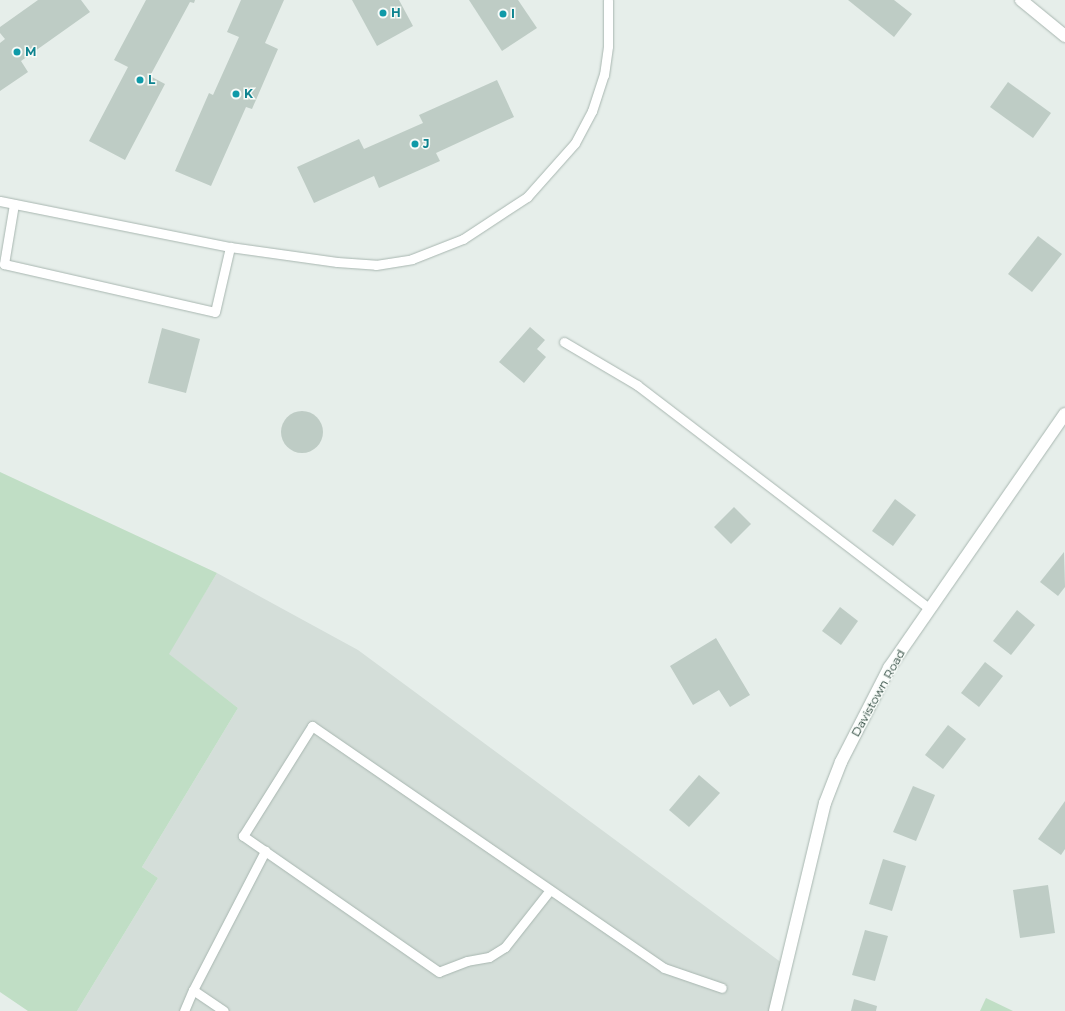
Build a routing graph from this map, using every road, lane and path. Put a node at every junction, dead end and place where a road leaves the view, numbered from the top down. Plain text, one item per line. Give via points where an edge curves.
1 (608, 0) edge
2 (1020, 0) edge
3 (1065, 36) edge
4 (0, 201) edge
5 (14, 204) junction
6 (230, 247) junction
7 (564, 342) dead end
8 (1065, 414) edge
9 (929, 608) junction
10 (265, 852) junction
11 (550, 890) junction
12 (722, 988) dead end
13 (193, 990) junction
14 (184, 1011) edge
15 (224, 1011) edge
16 (775, 1011) edge

1 - 6 lane via 608,46 604,74 592,111 575,143 526,197 463,239 412,259 376,265
2 - 3 street
4 - 5 lane
5 - 6 lane
5 - 6 lane via 4,264 215,312
7 - 9 lane via 637,385
8 - 9 street, Davistown Road
9 - 16 street, Davistown Road via 889,668 838,769 825,804
10 - 11 lane via 439,972 467,961 489,957 504,947
10 - 11 lane via 243,836 312,726
10 - 13 lane
11 - 12 lane via 664,968
13 - 14 lane
13 - 15 lane

